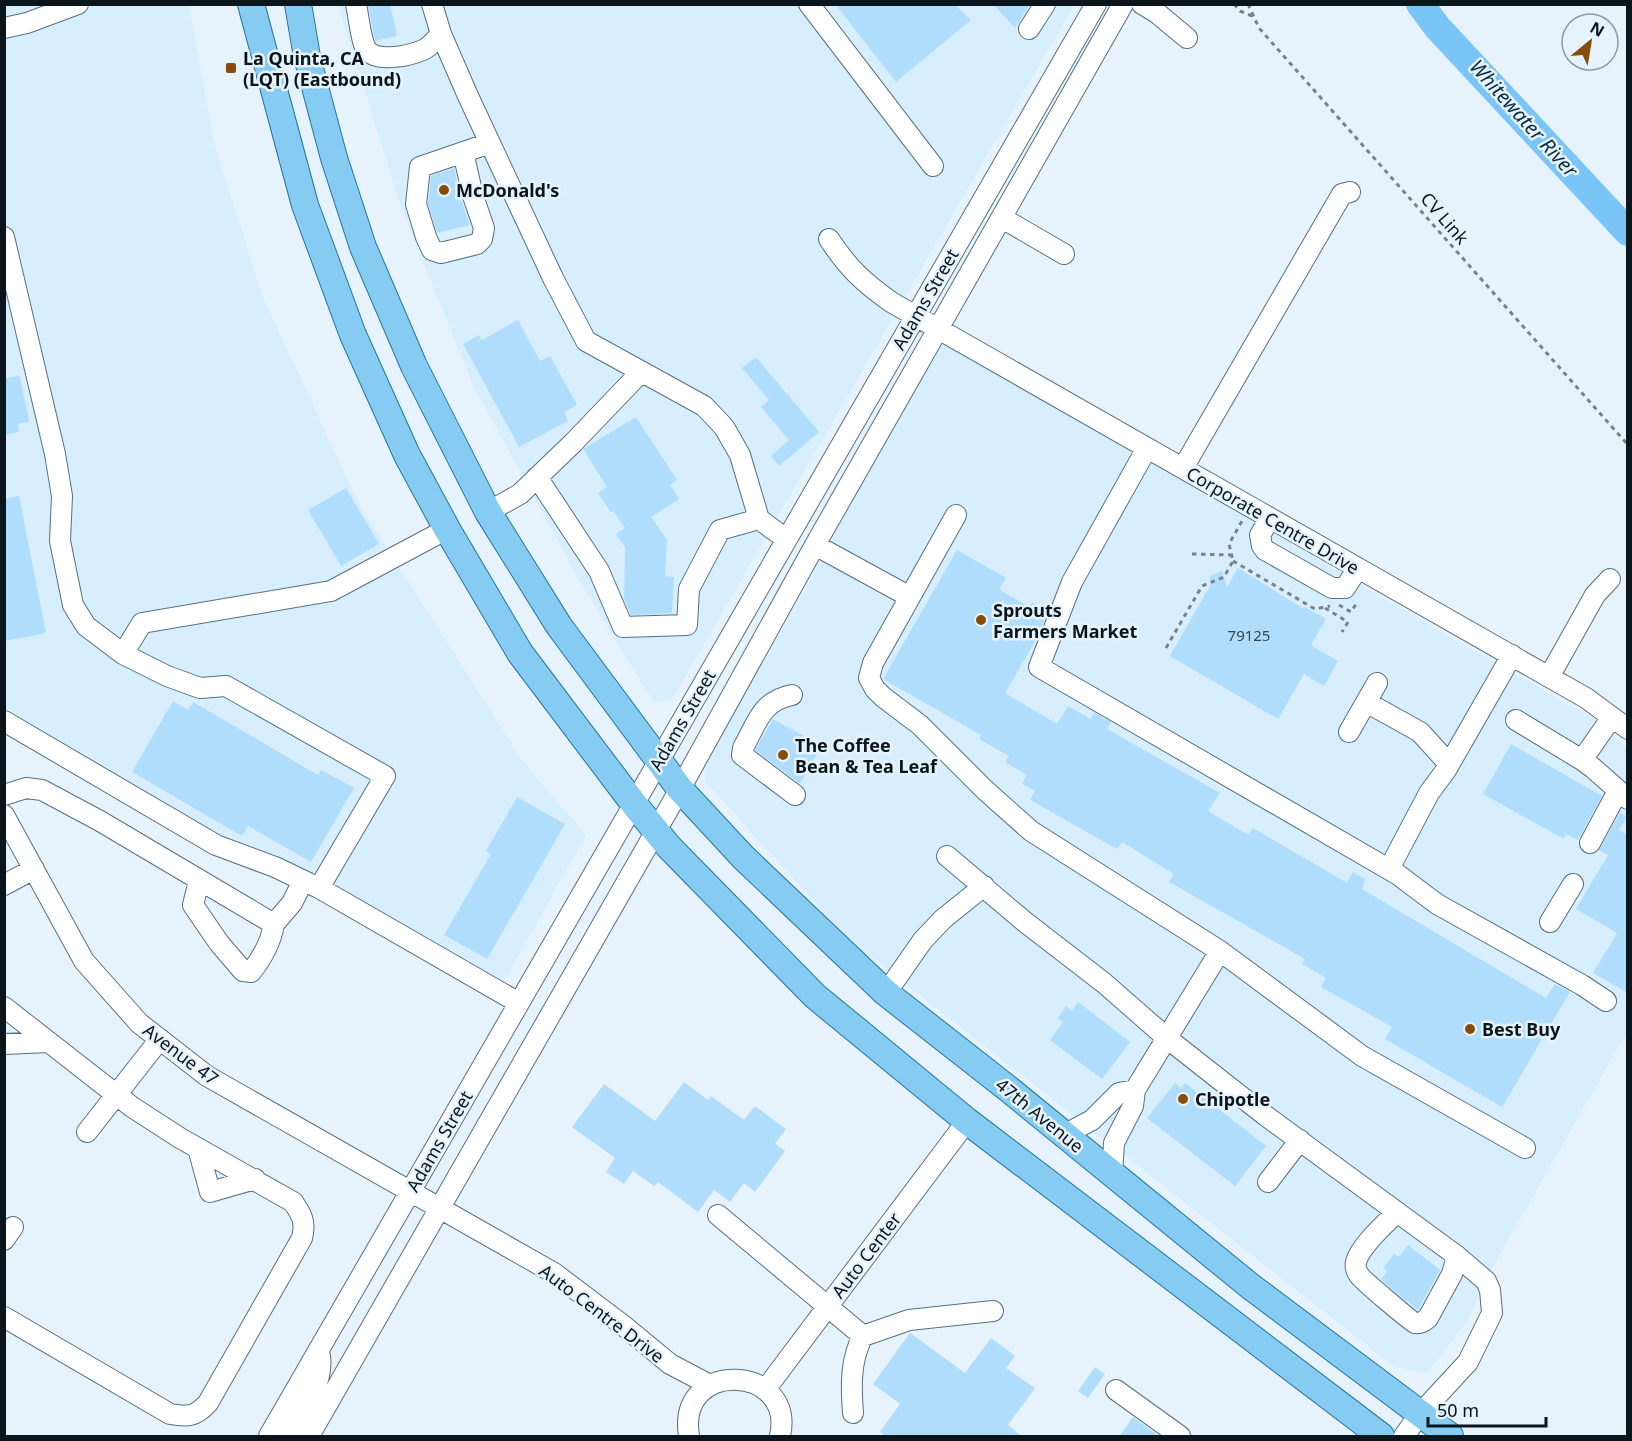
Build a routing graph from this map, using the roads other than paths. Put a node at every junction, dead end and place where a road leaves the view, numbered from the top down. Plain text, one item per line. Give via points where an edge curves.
1 (78, 4) edge
2 (251, 4) edge
3 (298, 4) edge
4 (357, 4) edge
5 (432, 4) edge
6 (809, 4) edge
7 (1045, 4) edge
8 (1096, 4) edge
9 (1124, 4) edge
10 (1142, 4) edge
11 (4, 28) edge
12 (1029, 28) dead end
13 (441, 34) junction
14 (1186, 38) dead end
15 (490, 143) junction
16 (463, 152) junction
17 (933, 166) dead end
18 (1350, 192) dead end
19 (1002, 218) junction
20 (4, 237) edge
21 (829, 239) dead end
22 (1064, 254) dead end
23 (916, 315) junction
24 (938, 329) junction
25 (641, 372) junction
26 (1147, 448) junction
27 (1183, 468) junction
28 (537, 477) junction
29 (488, 512) junction
30 (956, 515) dead end
31 (1270, 518) junction
32 (759, 519) junction
33 (447, 529) junction
34 (786, 539) junction
35 (815, 545) junction
36 (1358, 568) junction
37 (1610, 579) dead end
38 (910, 597) junction
39 (123, 654) junction
40 (1512, 655) junction
41 (1549, 677) junction
42 (1377, 683) dead end
43 (792, 695) dead end
44 (1366, 702) junction
45 (1516, 720) dead end
46 (4, 721) edge
47 (1620, 723) edge
48 (1349, 732) dead end
49 (1582, 760) junction
50 (658, 762) junction
51 (1447, 767) junction
52 (680, 789) junction
53 (4, 795) edge
54 (795, 795) dead end
55 (1623, 795) edge
56 (634, 804) junction
57 (4, 814) edge
58 (656, 831) junction
59 (1590, 843) dead end
60 (947, 856) dead end
61 (34, 869) junction
62 (1389, 869) junction
63 (199, 881) junction
64 (311, 884) junction
65 (1573, 884) dead end
66 (4, 885) edge
67 (984, 886) junction
68 (1550, 922) dead end
69 (274, 924) junction
70 (1220, 951) junction
71 (886, 993) junction
72 (1606, 1001) dead end
73 (519, 1003) junction
74 (4, 1007) edge
75 (160, 1039) junction
76 (1168, 1039) junction
77 (50, 1042) junction
78 (4, 1044) edge
79 (1135, 1090) junction
80 (117, 1095) junction
81 (966, 1121) junction
82 (87, 1132) dead end
83 (1064, 1134) junction
84 (1300, 1140) junction
85 (198, 1148) junction
86 (1525, 1148) dead end
87 (1112, 1174) junction
88 (255, 1179) junction
89 (1268, 1182) dead end
90 (410, 1192) junction
91 (440, 1209) junction
92 (1397, 1212) junction
93 (718, 1215) dead end
94 (1457, 1256) junction
95 (827, 1307) junction
96 (993, 1311) dead end
97 (4, 1317) edge
98 (863, 1336) junction
99 (319, 1350) junction
100 (765, 1390) junction
101 (1116, 1390) dead end
102 (703, 1392) junction
103 (853, 1413) dead end
104 (1420, 1414) junction
105 (269, 1437) edge
106 (289, 1437) edge
107 (309, 1437) edge
108 (689, 1437) edge
109 (780, 1437) edge
110 (1180, 1437) edge
111 (1381, 1437) edge
112 (1404, 1437) edge
113 (1450, 1437) edge

1 - 11 street
2 - 33 main road via 305,205 350,324 407,455
3 - 29 main road, 47th Avenue via 307,57 334,158 363,247 414,366
4 - 13 street via 366,47 377,57 421,51
5 - 13 street
6 - 17 street
7 - 12 street
8 - 23 street, Adams Street
9 - 19 street, Adams Street
10 - 14 street
13 - 15 street
15 - 16 street
15 - 25 street via 585,341
16 - 16 street via 420,167 416,204 432,250 441,253 477,244 482,238 484,228
18 - 27 street via 1342,194
19 - 22 street
19 - 24 street, Adams Street
20 - 39 street via 55,454 62,496 60,540 73,605 86,626
21 - 23 street, Corporate Centre Drive via 846,265 869,286
23 - 24 street, Corporate Centre Drive
23 - 34 street, Adams Street
24 - 26 street, Corporate Centre Drive
24 - 35 street, Adams Street
25 - 28 street
25 - 32 street via 704,406 724,427 740,455
26 - 27 street, Corporate Centre Drive
26 - 62 street via 1072,582 1039,667
27 - 31 street, Corporate Centre Drive
28 - 29 street via 520,494
28 - 32 street via 599,571 623,627 687,625 689,589 720,530
29 - 50 main road, 47th Avenue via 559,626
30 - 38 street
31 - 36 street, Corporate Centre Drive
31 - 36 street via 1260,535 1265,550 1337,590 1345,588
32 - 34 street
33 - 39 street via 331,591 142,623
33 - 56 main road via 520,653
34 - 50 street, Adams Street
35 - 38 street
35 - 52 street, Adams Street
36 - 40 street, Corporate Centre Drive
37 - 41 street via 1595,595
38 - 70 street via 870,670 869,678 875,689 920,725 1031,831
39 - 64 street via 200,688 226,686 385,776
40 - 41 street, Corporate Centre Drive
40 - 51 street
41 - 47 street, Corporate Centre Drive
42 - 44 street
43 - 54 street via 779,697 765,707 742,755
44 - 48 street
44 - 51 street via 1420,732
45 - 49 street
46 - 64 street via 216,845
47 - 49 street
49 - 55 street
50 - 52 main road, 47th Avenue
50 - 56 street, Adams Street
51 - 62 street
52 - 58 street, Adams Street
52 - 71 main road, 47th Avenue via 743,857
53 - 63 street via 26,788 42,790
55 - 59 street
56 - 58 main road
56 - 73 street, Adams Street
57 - 61 street, Avenue 47
58 - 81 main road via 816,996
58 - 91 street, Adams Street
60 - 67 street
61 - 66 street
61 - 75 street, Avenue 47 via 84,962 139,1023
62 - 72 street via 1437,904
63 - 69 street
63 - 69 street via 193,905 243,971 252,972 261,960
64 - 69 street
64 - 73 street
65 - 68 street
67 - 71 street via 942,919
67 - 76 street
70 - 76 street
70 - 86 street via 1362,1056
71 - 83 main road, 47th Avenue
73 - 90 street, Adams Street
74 - 77 street
75 - 80 street
75 - 90 street, Avenue 47 via 207,1076
76 - 79 street
76 - 84 street
77 - 78 street
77 - 80 street
79 - 83 street via 1119,1093 1092,1120
79 - 87 street via 1133,1106 1114,1143
80 - 82 street
80 - 85 street
81 - 95 street, Auto Center
81 - 111 main road
83 - 87 main road, 47th Avenue
84 - 89 street
84 - 92 street
85 - 88 street
85 - 88 street via 210,1192
87 - 104 main road, 47th Avenue via 1250,1286
88 - 97 street via 293,1202 305,1225 302,1238 208,1403 198,1414 170,1414
90 - 91 street, Avenue 47
90 - 99 street, Adams Street
91 - 102 street, Auto Centre Drive via 554,1273
91 - 107 street, Adams Street
92 - 94 street
92 - 94 street via 1360,1252 1356,1264 1357,1272 1405,1317 1416,1323 1428,1318 1452,1274
93 - 95 street
94 - 104 street via 1486,1281 1492,1313 1468,1362
95 - 98 street
95 - 100 street, Auto Center
96 - 98 street via 909,1320
98 - 103 street via 853,1366
99 - 105 street, Adams Street
99 - 106 street via 321,1366 315,1387
100 - 102 street via 738,1379 724,1380
100 - 109 street via 780,1414
101 - 110 street
102 - 108 street via 689,1412
104 - 112 street
104 - 113 main road, 47th Avenue

